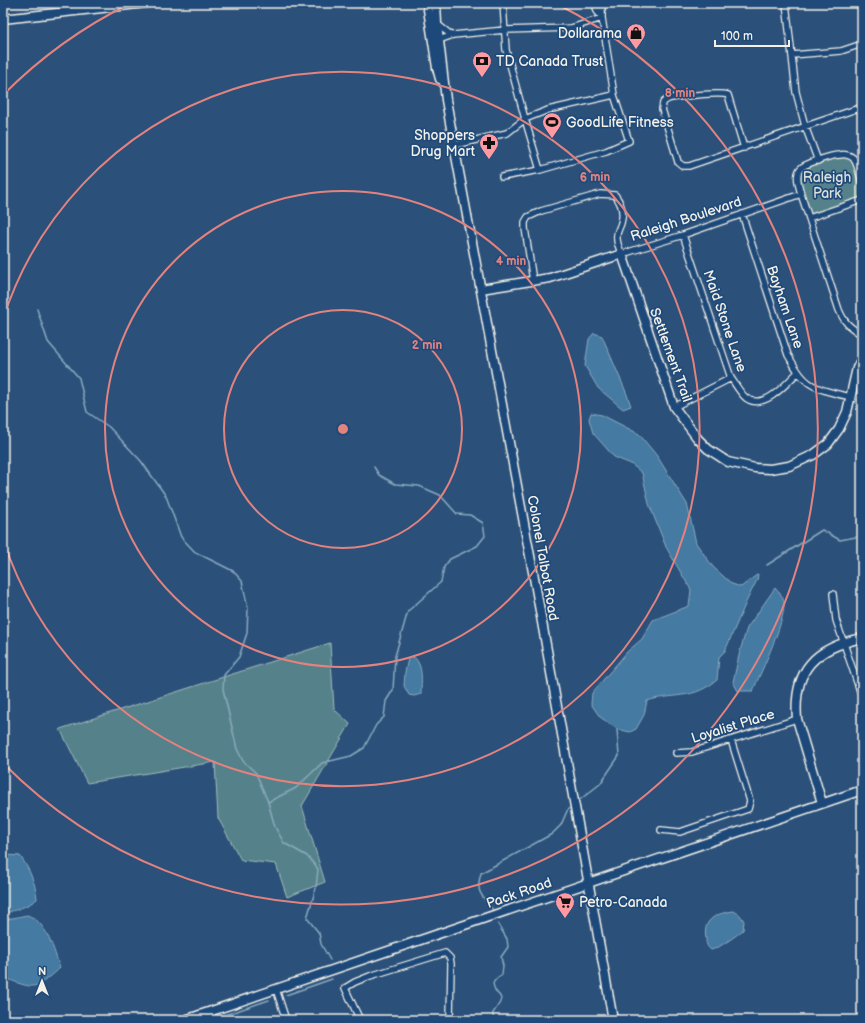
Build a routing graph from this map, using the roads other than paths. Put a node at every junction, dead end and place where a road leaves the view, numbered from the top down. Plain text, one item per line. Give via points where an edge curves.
1 (147, 3) edge
2 (427, 3) edge
3 (436, 3) edge
4 (503, 3) edge
5 (595, 3) edge
6 (601, 3) edge
7 (786, 3) edge
8 (602, 17) junction
9 (3, 19) edge
10 (437, 24) junction
11 (505, 30) junction
12 (451, 35) junction
13 (439, 40) junction
14 (862, 44) edge
15 (792, 55) junction
16 (614, 95) junction
17 (446, 100) junction
18 (862, 107) edge
19 (524, 119) junction
20 (805, 126) junction
21 (454, 144) junction
22 (744, 148) junction
23 (818, 161) junction
24 (540, 170) junction
25 (861, 175) edge
26 (502, 177) dead end
27 (862, 182) edge
28 (801, 194) junction
29 (862, 200) edge
30 (742, 214) junction
31 (810, 218) junction
32 (683, 235) junction
33 (622, 254) junction
34 (533, 281) junction
35 (481, 289) junction
36 (862, 335) edge
37 (862, 358) edge
38 (798, 372) junction
39 (731, 378) junction
40 (851, 397) junction
41 (674, 406) junction
42 (833, 594) dead end
43 (862, 638) edge
44 (844, 642) junction
45 (862, 697) edge
46 (797, 719) junction
47 (731, 740) junction
48 (676, 753) dead end
49 (862, 790) edge
50 (822, 803) junction
51 (661, 830) dead end
52 (588, 883) junction
53 (276, 989) junction
54 (213, 1011) junction
55 (185, 1020) edge
56 (211, 1020) edge
57 (286, 1020) edge
58 (360, 1020) edge
59 (450, 1020) edge
60 (613, 1020) edge

1 - 9 street
2 - 17 street, Colonel Talbot Road via 437,68
3 - 10 street, Colonel Talbot Road
4 - 11 street
5 - 8 street
6 - 8 street
7 - 15 street
8 - 11 street via 571,28
8 - 16 street
10 - 12 street
10 - 13 street, Colonel Talbot Road
11 - 12 street
11 - 19 street via 506,50
12 - 13 street
13 - 17 street, Colonel Talbot Road
14 - 15 street via 841,51
15 - 20 street via 796,92
16 - 19 street via 548,110
16 - 24 street via 629,141 606,151
17 - 21 street, Colonel Talbot Road
18 - 20 street
19 - 21 street via 507,133
19 - 24 street
20 - 22 street
20 - 23 street
21 - 35 street, Colonel Talbot Road
22 - 22 street via 683,166 678,162 662,109 663,103 667,99 678,97 720,93 728,95
23 - 25 street via 839,155 849,156 854,159
23 - 28 street via 800,168 797,176
24 - 26 street
25 - 27 street
28 - 30 street, Raleigh Boulevard
28 - 31 street
29 - 31 street
30 - 32 street, Raleigh Boulevard
30 - 38 street, Bayham Lane via 788,355
31 - 36 street via 842,318 848,326
32 - 33 street, Raleigh Boulevard
32 - 39 street, Maid Stone Lane
33 - 34 street, Raleigh Boulevard via 550,278
33 - 34 street via 617,246 617,233 622,209 615,195 600,194 541,211 528,217 525,222
33 - 41 street, Settlement Trail
34 - 35 street, Raleigh Boulevard
35 - 52 street, Colonel Talbot Road
37 - 40 street, Settlement Trail via 857,368
38 - 39 street, Maid Stone Lane via 776,393 759,401 748,399
38 - 40 street, Bayham Lane via 809,383
39 - 41 street
40 - 41 street, Settlement Trail via 839,429 828,444 813,455 789,466 770,469 728,462 708,449
42 - 44 street via 836,620
43 - 44 street
44 - 45 street
44 - 46 street via 821,653 806,670 800,684 796,707
46 - 47 street, Loyalist Place
46 - 50 street
47 - 48 street, Loyalist Place via 692,752
47 - 51 street via 750,801 748,809 680,832
49 - 50 street, Pack Road
50 - 52 street, Pack Road
52 - 53 street, Pack Road
52 - 60 street, Colonel Talbot Road
53 - 54 street, Pack Road
53 - 57 street
54 - 55 street, Pack Road
54 - 56 street
58 - 59 street via 345,988 370,976 445,953 452,964

